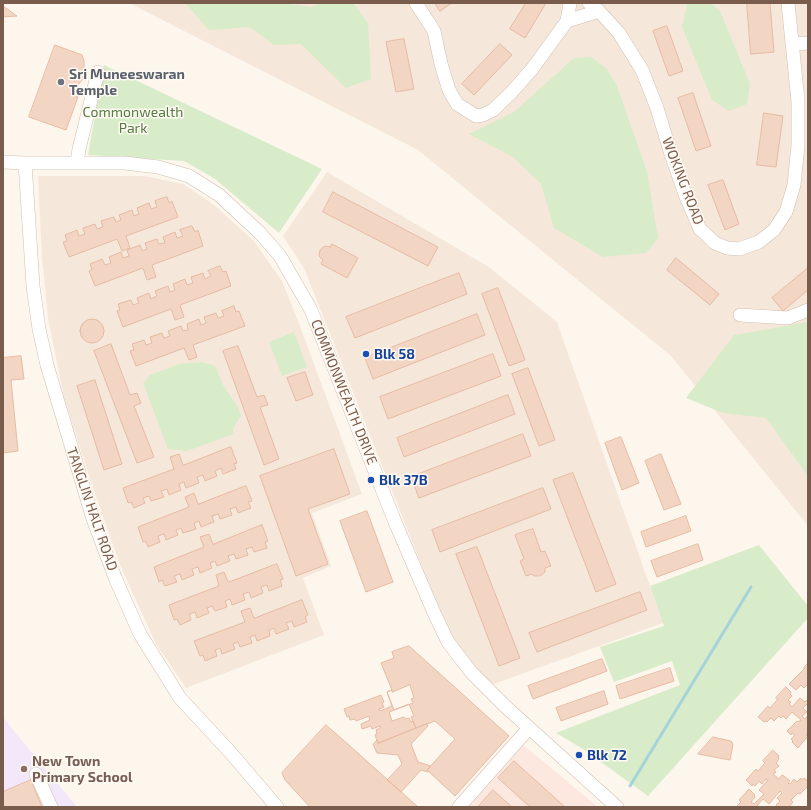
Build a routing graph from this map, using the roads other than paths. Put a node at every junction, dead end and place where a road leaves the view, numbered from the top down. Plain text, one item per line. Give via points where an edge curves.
1 (416, 3) edge
2 (570, 3) edge
3 (788, 3) edge
4 (594, 7) edge
5 (567, 21) junction
6 (808, 43) edge
7 (792, 44) junction
8 (98, 72) dead end
9 (3, 162) edge
10 (25, 163) junction
11 (77, 163) junction
12 (808, 310) edge
13 (740, 315) dead end
14 (529, 728) junction
15 (36, 774) dead end
16 (51, 807) edge
17 (276, 807) edge
18 (459, 807) edge
19 (617, 807) edge

1 - 5 street via 434,31 449,90 457,104 476,116 493,110 511,93
2 - 5 street
3 - 7 street, WOKING ROAD
4 - 5 street, WOKING ROAD
4 - 7 street, WOKING ROAD via 619,33 642,70 700,229 715,243 727,248 739,249 759,242 774,230 786,212 794,184 798,145 798,100
6 - 7 street
8 - 11 street
9 - 10 street, COMMONWEALTH DRIVE
10 - 11 street, COMMONWEALTH DRIVE
10 - 17 street, TANGLIN HALT ROAD via 33,286 39,329 47,365 93,519 114,574 140,634 180,698
11 - 14 street, COMMONWEALTH DRIVE via 125,162 158,167 189,176 218,195 260,233 280,256 311,310 395,522 448,642 471,672
12 - 13 street via 788,318
14 - 18 street
14 - 19 street, COMMONWEALTH DRIVE
15 - 16 street

